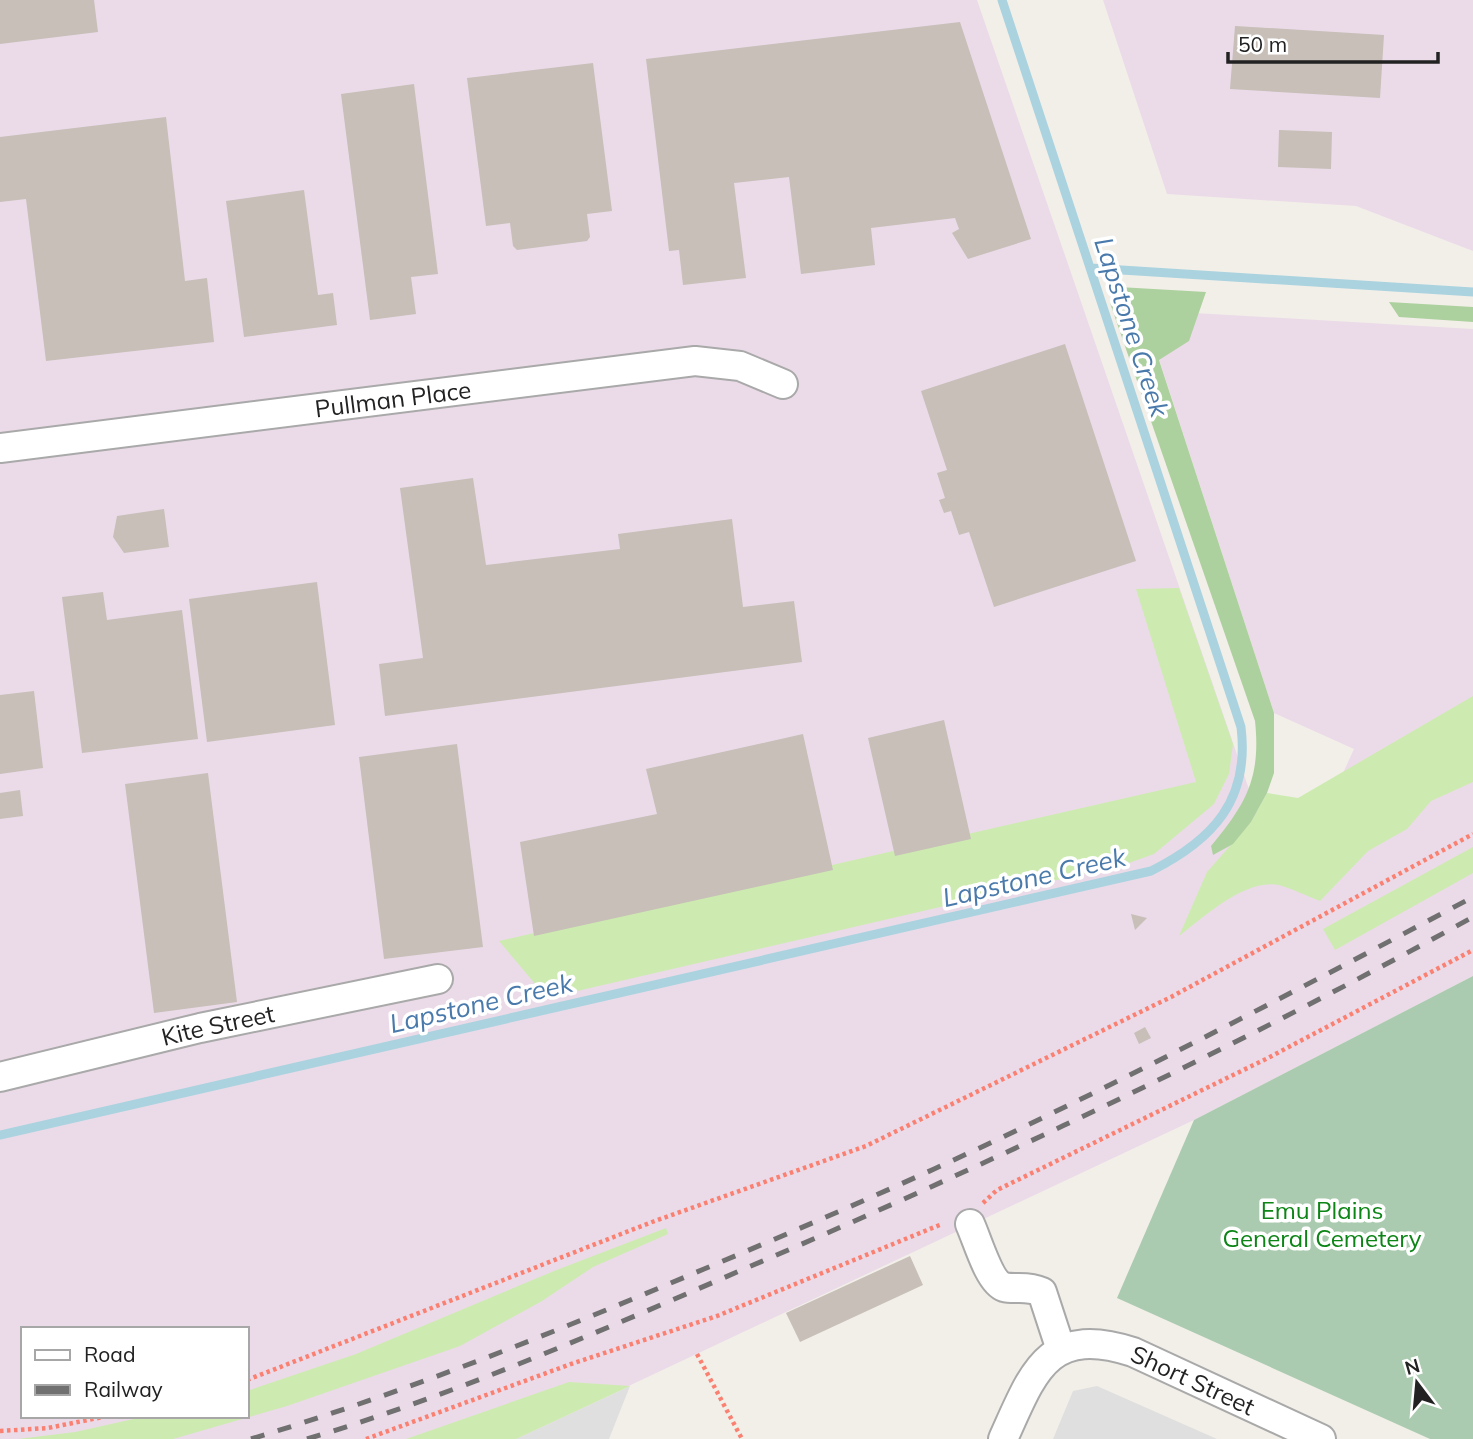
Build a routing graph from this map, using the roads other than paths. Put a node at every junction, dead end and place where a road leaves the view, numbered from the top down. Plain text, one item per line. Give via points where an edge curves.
1 (783, 384) dead end
2 (0, 447) edge
3 (438, 979) dead end
4 (0, 1077) edge
5 (972, 1218) road end
6 (1061, 1350) junction
7 (1003, 1439) edge
8 (1321, 1439) edge

1 - 2 street, Pullman Place via 740,366 695,361
3 - 4 street, Kite Street via 200,1028
5 - 6 street via 993,1280 1004,1287 1042,1292
6 - 7 street via 1038,1367
6 - 8 street, Short Street via 1102,1344 1133,1352

